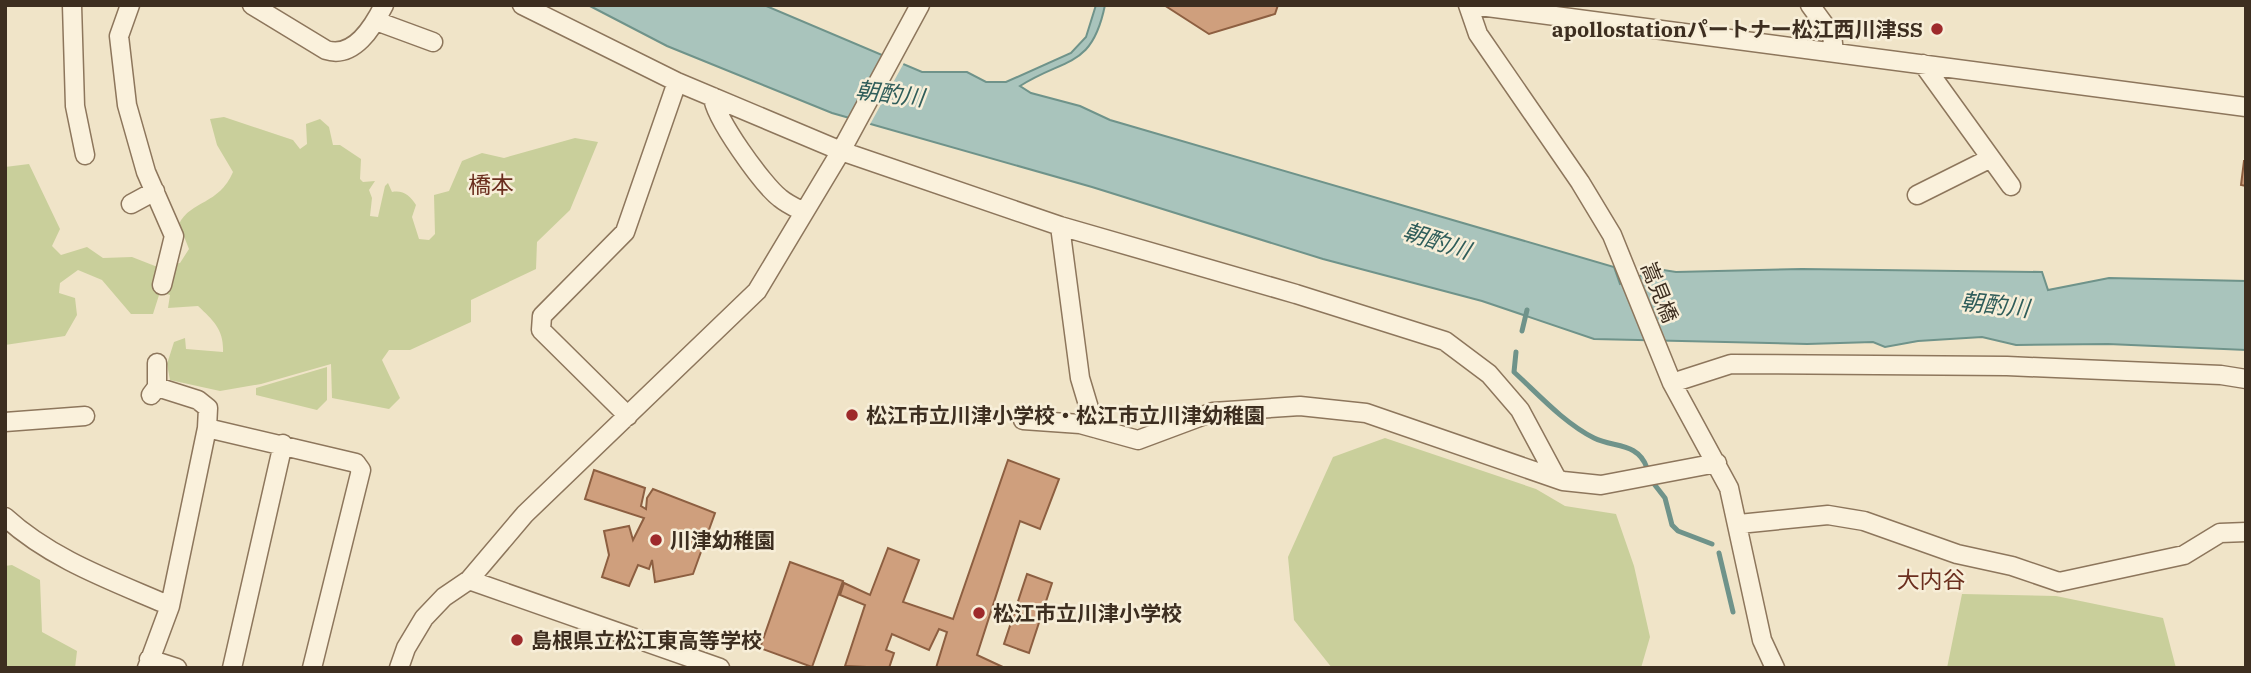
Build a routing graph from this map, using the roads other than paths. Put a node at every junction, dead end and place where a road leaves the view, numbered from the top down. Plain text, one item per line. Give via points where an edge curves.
1 (72, 5) edge
2 (130, 5) edge
3 (252, 5) edge
4 (522, 5) edge
5 (920, 5) edge
6 (1470, 5) edge
7 (1810, 5) edge
8 (380, 13) edge
9 (433, 42) dead end
10 (1834, 52) junction
11 (1923, 64) junction
12 (677, 82) junction
13 (713, 97) junction
14 (2246, 107) edge
15 (844, 146) junction
16 (85, 155) dead end
17 (1991, 158) junction
18 (2011, 186) dead end
19 (1917, 195) dead end
20 (158, 197) junction
21 (131, 204) dead end
22 (804, 212) junction
23 (1060, 226) junction
24 (162, 285) dead end
25 (157, 363) dead end
26 (2246, 379) edge
27 (1672, 383) junction
28 (85, 416) dead end
29 (628, 416) junction
30 (1023, 420) dead end
31 (5, 422) edge
32 (207, 428) junction
33 (1096, 428) junction
34 (283, 444) junction
35 (1717, 463) junction
36 (1557, 479) junction
37 (5, 517) edge
38 (1739, 524) junction
39 (2246, 532) edge
40 (469, 580) junction
41 (170, 606) junction
42 (148, 664) edge
43 (177, 668) edge
44 (232, 668) edge
45 (312, 668) edge
46 (399, 668) edge
47 (720, 668) edge
48 (1775, 668) edge

1 - 16 street via 75,106
2 - 20 street via 119,49 136,145
3 - 8 street via 332,52 348,49 362,39
4 - 12 street
5 - 15 street
6 - 10 street
6 - 27 street, 嵩見橋 via 1478,34 1612,235
7 - 10 street via 1832,35
8 - 9 street
10 - 11 street
11 - 14 street
11 - 17 street
12 - 13 street
12 - 29 street via 625,232 542,316 541,330
13 - 15 street
13 - 22 street via 718,116 767,185
15 - 22 street
15 - 23 street
17 - 18 street
17 - 19 street
20 - 21 street
20 - 24 street via 174,236
22 - 29 street via 757,291
23 - 33 street via 1080,378
23 - 36 street via 1445,341 1489,374 1520,410
25 - 32 street via 154,391 198,400 208,408
26 - 27 street via 2007,366 1731,364
27 - 35 street, 嵩見橋
28 - 31 street
29 - 40 street via 525,514
30 - 33 street
32 - 34 street
32 - 41 street
33 - 36 street via 1139,440 1213,412 1300,406 1366,413
34 - 44 street
34 - 45 street via 356,463 361,470
35 - 36 street via 1601,485
35 - 38 street, 嵩見橋
37 - 41 street via 24,534 93,575
38 - 39 street via 1828,515 1864,521 1957,554 2059,582 2184,555 2220,533
38 - 48 street, 嵩見橋 via 1745,572 1762,640
40 - 46 street via 424,618
40 - 47 street
41 - 42 street
42 - 43 street

